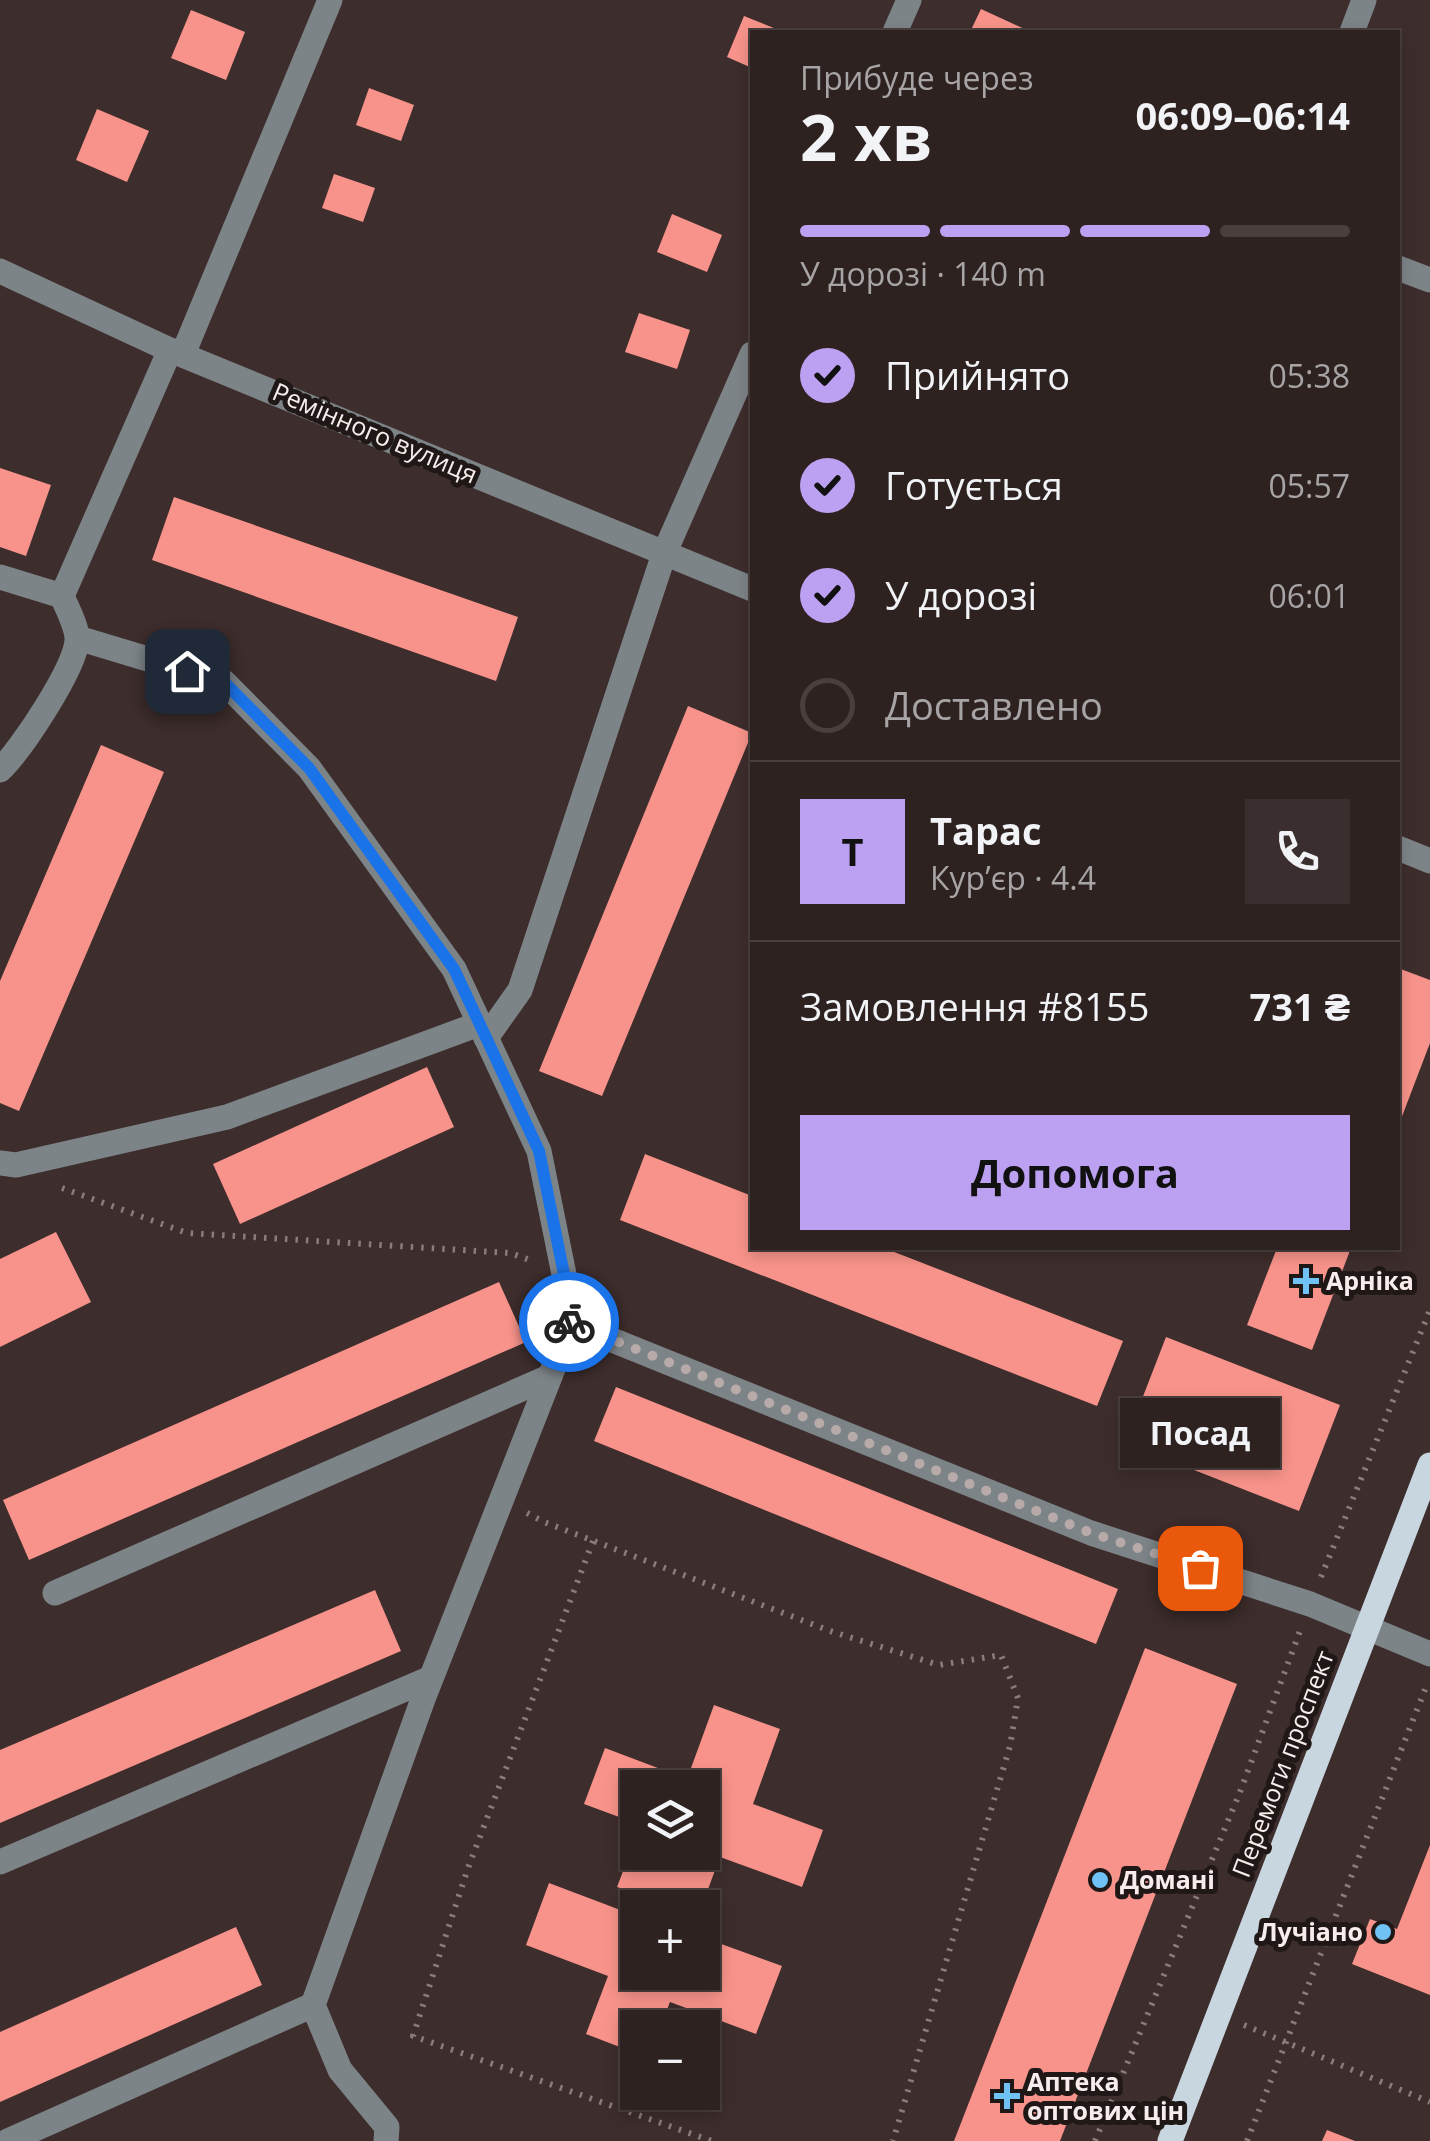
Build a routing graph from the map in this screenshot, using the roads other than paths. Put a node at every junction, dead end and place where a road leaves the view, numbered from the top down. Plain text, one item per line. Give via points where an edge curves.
1 (330, 0) edge
2 (909, 0) edge
3 (1364, 0) edge
4 (896, 30) edge
5 (1353, 30) edge
6 (1400, 269) edge
7 (0, 271) edge
8 (1430, 280) edge
9 (177, 352) junction
10 (750, 359) edge
11 (664, 554) junction
12 (0, 577) edge
13 (750, 588) edge
14 (62, 596) junction
15 (78, 638) junction
16 (0, 770) edge
17 (1400, 849) edge
18 (1430, 861) edge
19 (483, 1031) junction
20 (8, 1164) edge
21 (565, 1321) junction
22 (549, 1377) junction
23 (1430, 1465) edge
24 (55, 1593) dead end
25 (1367, 1628) junction
26 (1430, 1654) edge
27 (431, 1678) junction
28 (0, 1862) edge
29 (313, 2005) junction
30 (8, 2141) edge
31 (386, 2141) edge
32 (1170, 2141) edge

1 - 9 street
2 - 4 street
3 - 5 street
6 - 8 street
7 - 9 street, Ремінного вулиця
9 - 11 street, Ремінного вулиця
9 - 14 street
10 - 11 street
11 - 13 street, Ремінного вулиця
11 - 19 street via 520,990
12 - 14 street
14 - 15 street
15 - 16 street via 67,671
15 - 19 street via 224,682 309,768 454,969
17 - 18 street
19 - 20 street via 227,1117
19 - 21 street via 539,1151 568,1294
21 - 22 street
21 - 25 street via 1091,1533
22 - 24 street
22 - 27 street
23 - 25 main road, Перемоги проспект
25 - 26 street
25 - 32 main road, Перемоги проспект
27 - 28 street
27 - 29 street
29 - 30 street
29 - 31 street via 340,2070 387,2126

